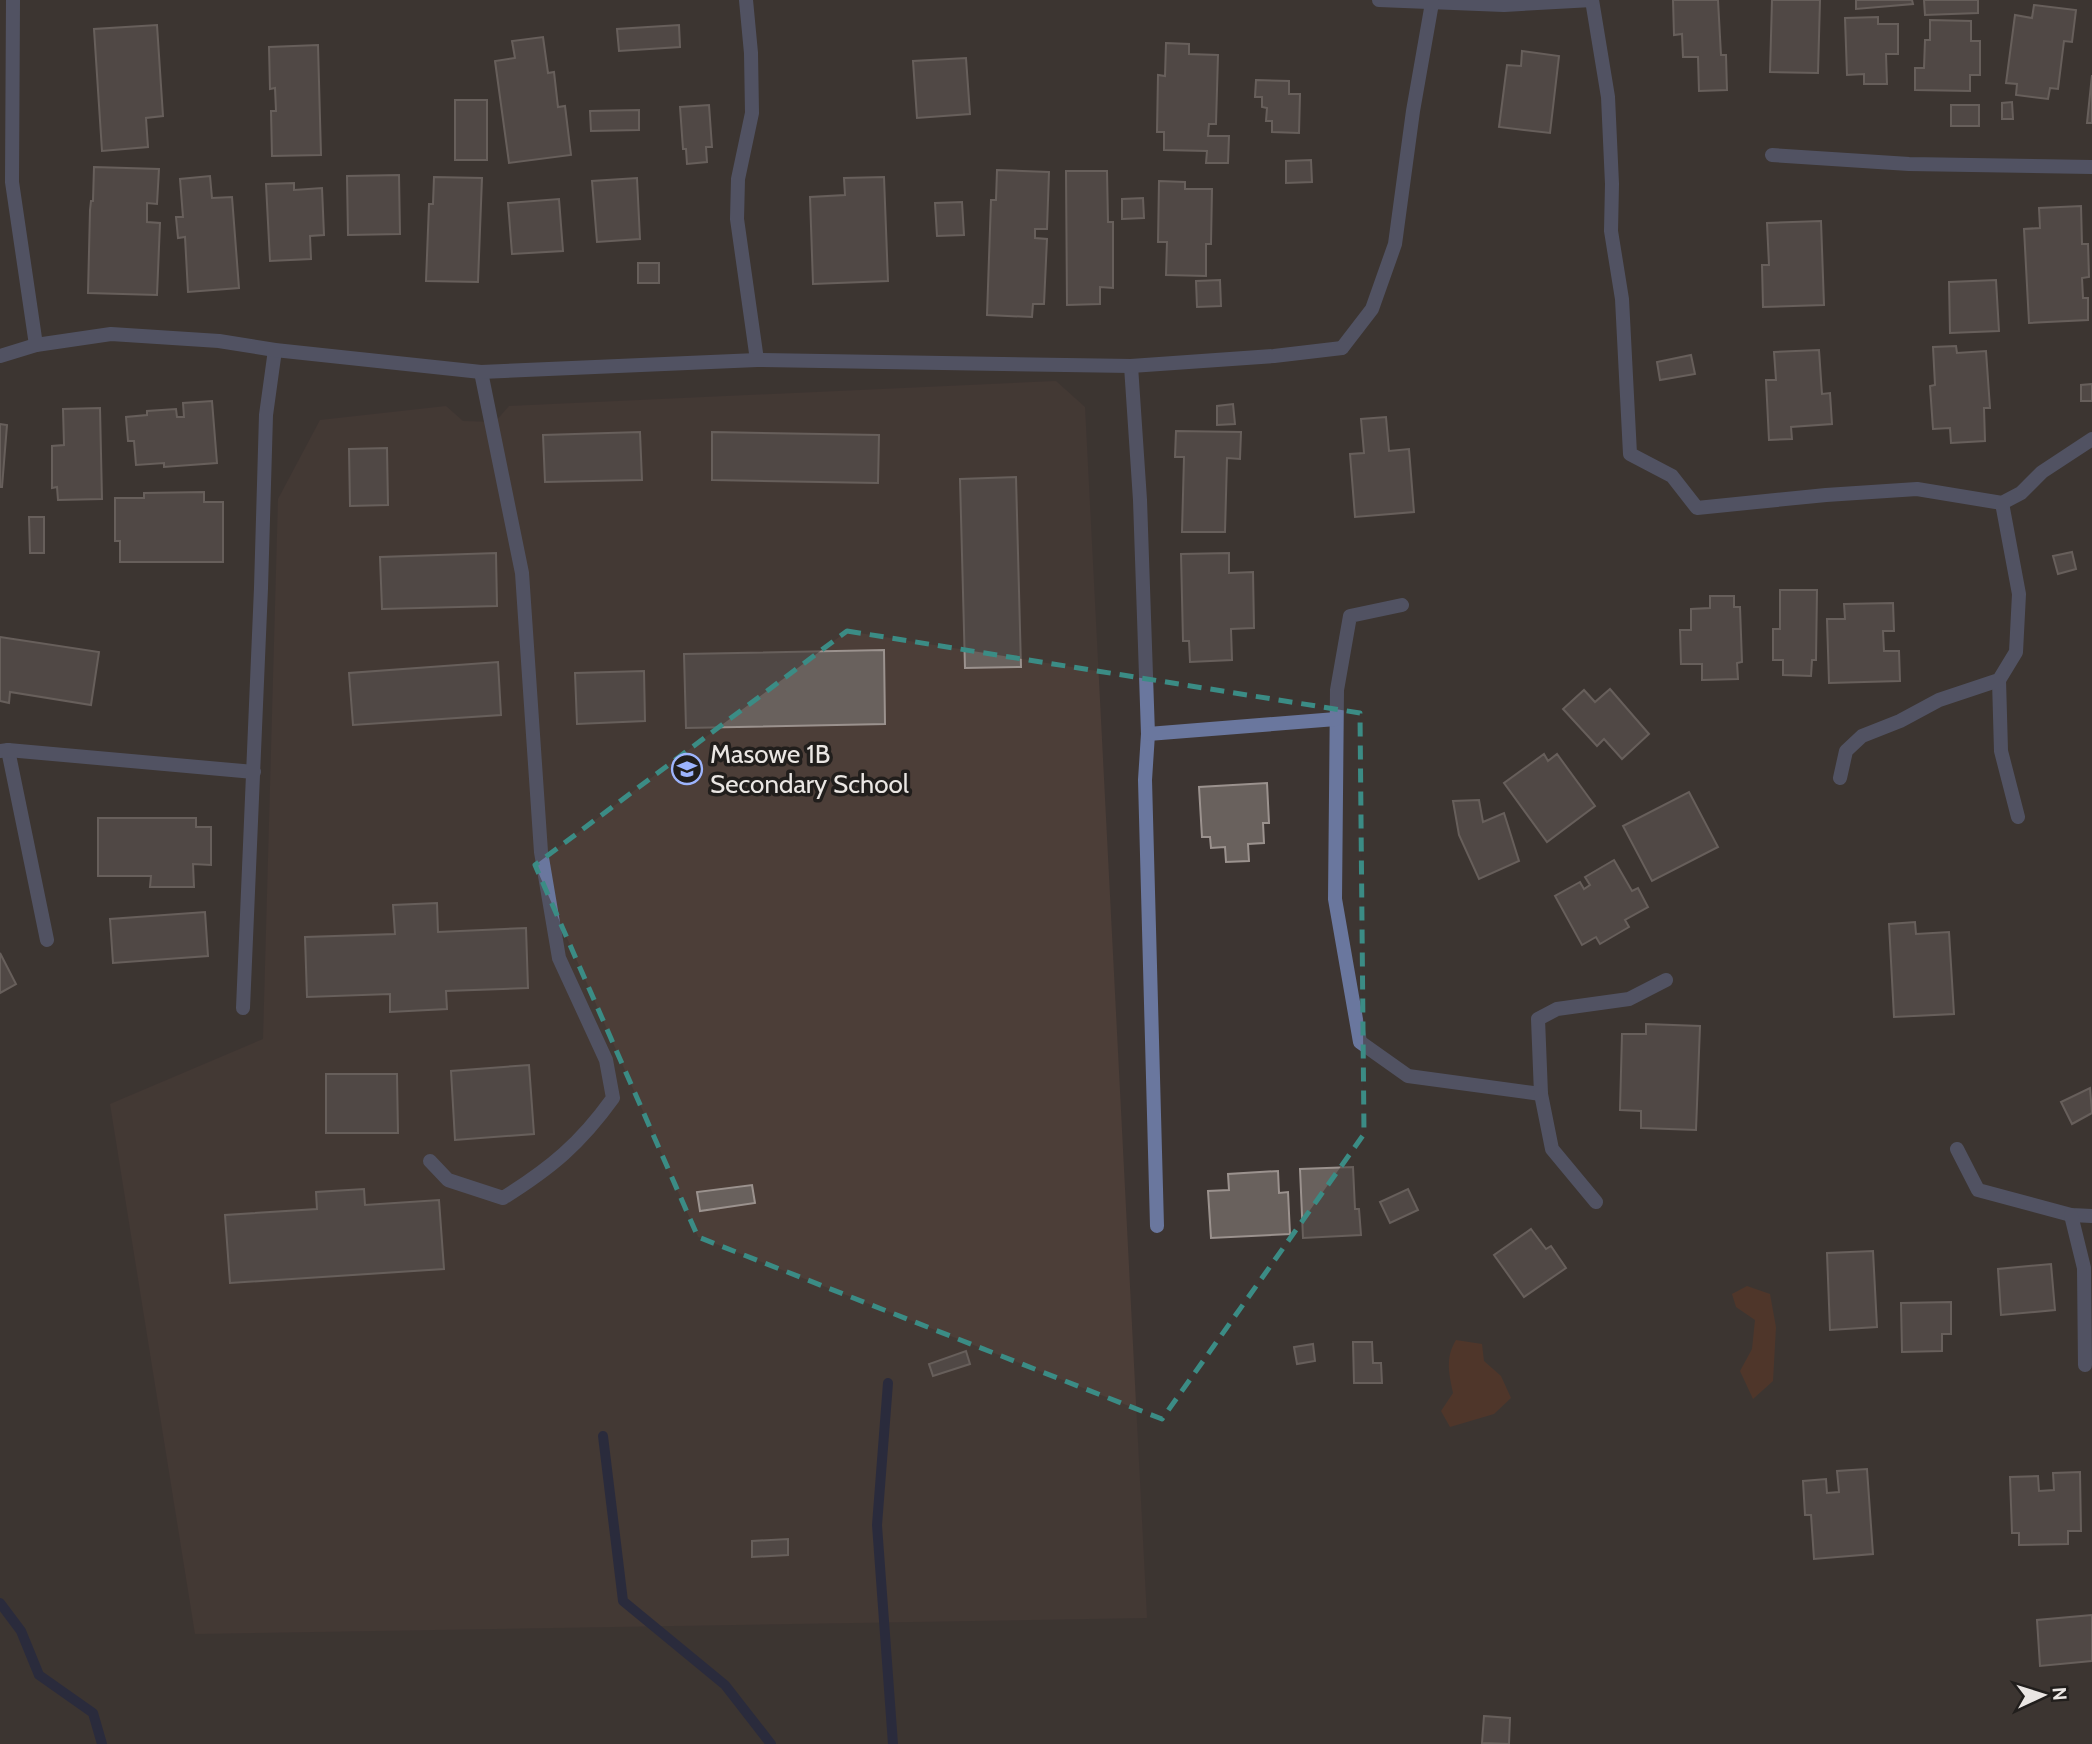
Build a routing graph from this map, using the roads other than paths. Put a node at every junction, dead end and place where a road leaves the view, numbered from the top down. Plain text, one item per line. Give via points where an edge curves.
1 (13, 0) edge
2 (747, 0) edge
3 (1379, 0) edge
4 (1592, 0) edge
5 (1432, 3) junction
6 (1772, 155) dead end
7 (2092, 167) edge
8 (36, 345) junction
9 (275, 350) junction
10 (0, 356) edge
11 (757, 360) junction
12 (1131, 366) junction
13 (481, 372) junction
14 (2092, 439) edge
15 (2002, 503) junction
16 (1402, 605) dead end
17 (1999, 680) junction
18 (1336, 719) junction
19 (1148, 734) junction
20 (4, 750) edge
21 (254, 772) junction
22 (1840, 778) dead end
23 (2018, 817) dead end
24 (47, 940) dead end
25 (1666, 980) dead end
26 (243, 1008) dead end
27 (1541, 1094) junction
28 (1957, 1149) dead end
29 (429, 1161) dead end
30 (1596, 1202) dead end
31 (2071, 1215) junction
32 (2092, 1216) edge
33 (1157, 1226) dead end
34 (2085, 1365) dead end

1 - 8 street via 12,182
2 - 11 street via 752,113 738,180 737,219
3 - 5 street
4 - 5 street
4 - 15 street via 1608,97 1611,230 1622,299 1630,454 1672,476 1697,508 1917,489
5 - 12 street via 1395,244 1372,309 1342,348
6 - 7 street via 1909,164
8 - 9 street via 111,334 219,341
8 - 10 street
9 - 13 street
9 - 21 street via 266,415
11 - 12 street
11 - 13 street
12 - 19 street
13 - 29 street via 522,573 541,852 559,958 606,1060 613,1098 564,1156 503,1198 448,1180
14 - 15 street
15 - 17 street via 2019,594 2016,652
16 - 18 street via 1350,616
17 - 22 street via 1939,700 1862,736 1846,751
17 - 23 street via 2001,751
18 - 19 street
18 - 27 street via 1335,899 1360,1042 1408,1076
19 - 33 street via 1145,780
20 - 21 street
20 - 24 street
21 - 26 street
25 - 27 street via 1629,999 1557,1009 1538,1019
27 - 30 street via 1552,1149
28 - 31 street via 1978,1190
31 - 32 street
31 - 34 street via 2084,1268

